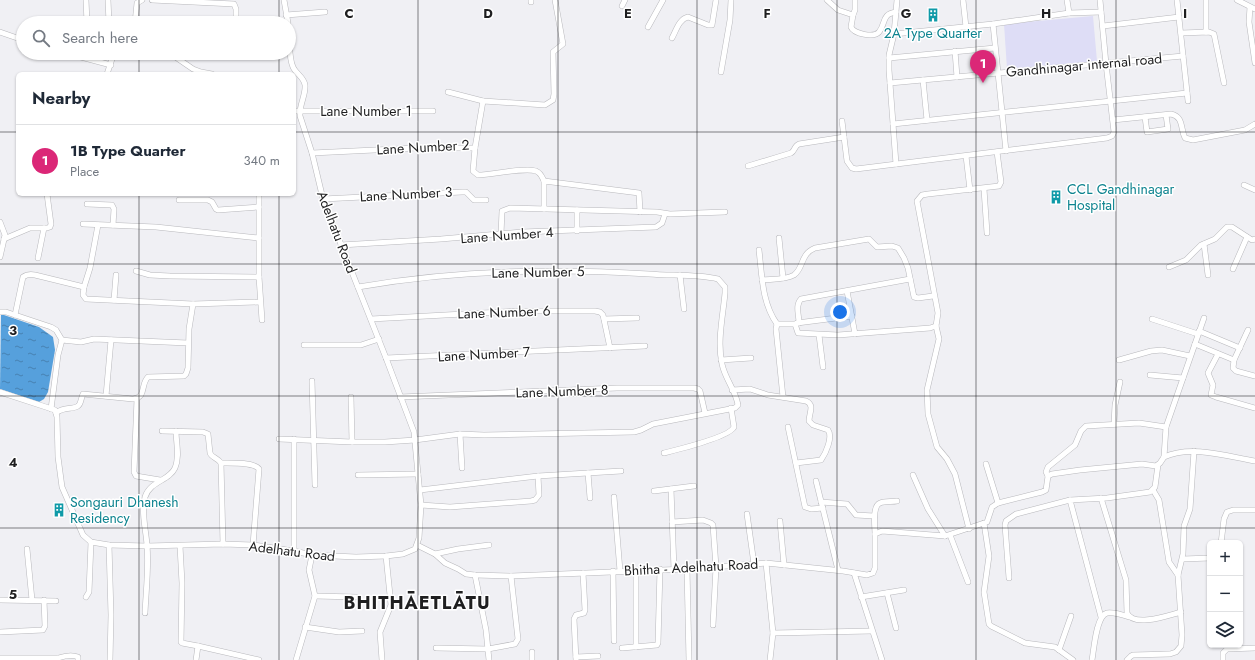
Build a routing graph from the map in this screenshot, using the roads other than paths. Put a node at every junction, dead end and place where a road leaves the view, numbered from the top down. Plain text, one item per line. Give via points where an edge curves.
1 (86, 0) edge
2 (108, 0) edge
3 (142, 0) edge
4 (152, 0) edge
5 (284, 0) edge
6 (555, 0) edge
7 (625, 0) edge
8 (663, 0) edge
9 (716, 0) edge
10 (731, 0) edge
11 (827, 0) edge
12 (855, 0) edge
13 (897, 0) edge
14 (963, 0) edge
15 (1067, 0) edge
16 (1100, 0) edge
17 (1177, 0) edge
18 (1206, 0) edge
19 (1237, 0) edge
20 (1250, 5) edge
21 (622, 6) dead end
22 (325, 12) dead end
23 (896, 12) junction
24 (1101, 12) junction
25 (286, 14) joint
26 (1069, 14) junction
27 (853, 15) junction
28 (87, 16) edge
29 (109, 16) edge
30 (136, 16) edge
31 (236, 16) edge
32 (1179, 17) junction
33 (993, 24) junction
34 (648, 26) dead end
35 (1103, 26) junction
36 (966, 27) junction
37 (0, 32) edge
38 (1206, 32) junction
39 (1181, 33) junction
40 (894, 34) junction
41 (16, 38) edge
42 (672, 38) dead end
43 (995, 48) junction
44 (955, 52) junction
45 (1183, 56) junction
46 (888, 58) junction
47 (92, 60) edge
48 (112, 60) edge
49 (180, 60) edge
50 (291, 60) edge
51 (1255, 63) edge
52 (1106, 64) junction
53 (111, 65) junction
54 (108, 72) edge
55 (201, 72) edge
56 (295, 72) edge
57 (721, 72) dead end
58 (998, 72) junction
59 (296, 75) edge
60 (957, 76) junction
61 (923, 80) junction
62 (890, 83) junction
63 (1224, 83) dead end
64 (448, 92) dead end
65 (1187, 93) junction
66 (483, 101) junction
67 (1188, 101) dead end
68 (1110, 102) junction
69 (297, 111) edge
70 (433, 111) dead end
71 (1001, 112) junction
72 (1166, 114) junction
73 (1145, 117) junction
74 (927, 120) junction
75 (1113, 120) junction
76 (842, 121) dead end
77 (893, 124) junction
78 (1255, 124) edge
79 (844, 137) junction
80 (475, 148) junction
81 (1006, 151) junction
82 (998, 152) junction
83 (312, 153) junction
84 (966, 156) junction
85 (896, 164) junction
86 (748, 166) dead end
87 (544, 181) junction
88 (1244, 185) dead end
89 (984, 189) junction
90 (970, 190) junction
91 (1255, 190) edge
92 (47, 196) edge
93 (259, 196) edge
94 (323, 199) junction
95 (179, 200) dead end
96 (486, 200) dead end
97 (87, 204) dead end
98 (259, 207) junction
99 (544, 209) junction
100 (577, 210) junction
101 (640, 212) junction
102 (725, 212) dead end
103 (665, 214) junction
104 (0, 222) edge
105 (83, 224) dead end
106 (98, 225) junction
107 (113, 225) junction
108 (44, 228) junction
109 (577, 231) junction
110 (988, 233) dead end
111 (501, 234) junction
112 (1247, 237) junction
113 (259, 238) junction
114 (779, 238) dead end
115 (4, 239) junction
116 (1255, 239) edge
117 (1204, 244) junction
118 (341, 245) junction
119 (759, 250) dead end
120 (0, 257) edge
121 (38, 258) dead end
122 (1169, 267) dead end
123 (1233, 270) dead end
124 (136, 271) dead end
125 (116, 275) dead end
126 (680, 275) junction
127 (1208, 275) dead end
128 (259, 277) junction
129 (784, 278) junction
130 (910, 279) junction
131 (762, 280) junction
132 (84, 287) junction
133 (358, 287) junction
134 (847, 291) junction
135 (933, 296) junction
136 (114, 300) junction
137 (260, 302) junction
138 (193, 304) junction
139 (684, 309) dead end
140 (0, 312) edge
141 (15, 315) junction
142 (852, 316) junction
143 (637, 318) dead end
144 (1204, 318) dead end
145 (371, 319) junction
146 (604, 319) junction
147 (1152, 319) dead end
148 (262, 320) dead end
149 (797, 323) junction
150 (777, 324) junction
151 (936, 326) junction
152 (1248, 330) dead end
153 (1199, 332) junction
154 (855, 334) junction
155 (819, 335) junction
156 (379, 339) junction
157 (62, 340) junction
158 (111, 340) junction
159 (188, 343) junction
160 (1195, 344) junction
161 (304, 345) dead end
162 (645, 346) dead end
163 (610, 348) junction
164 (1240, 348) junction
165 (1218, 354) junction
166 (1190, 356) junction
167 (386, 358) junction
168 (751, 358) dead end
169 (722, 360) junction
170 (1119, 360) dead end
171 (1234, 360) junction
172 (823, 367) dead end
173 (1150, 375) dead end
174 (1255, 376) edge
175 (1183, 378) junction
176 (312, 381) dead end
177 (1120, 382) dead end
178 (732, 390) junction
179 (0, 392) edge
180 (106, 396) junction
181 (351, 397) dead end
182 (400, 397) junction
183 (783, 397) junction
184 (137, 399) junction
185 (730, 408) junction
186 (1255, 408) edge
187 (51, 409) junction
188 (56, 413) junction
189 (705, 413) junction
190 (1114, 424) junction
191 (788, 426) dead end
192 (1166, 428) junction
193 (162, 431) dead end
194 (176, 431) junction
195 (460, 434) junction
196 (279, 439) dead end
197 (294, 440) junction
198 (314, 440) junction
199 (415, 440) junction
200 (352, 442) junction
201 (1194, 452) junction
202 (664, 453) dead end
203 (1164, 457) junction
204 (1255, 461) edge
205 (221, 463) junction
206 (796, 463) junction
207 (986, 464) dead end
208 (1158, 465) junction
209 (462, 468) dead end
210 (621, 471) dead end
211 (588, 473) junction
212 (418, 474) junction
213 (358, 475) dead end
214 (913, 475) dead end
215 (538, 476) junction
216 (1048, 476) junction
217 (160, 480) junction
218 (816, 481) dead end
219 (315, 485) dead end
220 (694, 486) dead end
221 (671, 489) junction
222 (420, 490) junction
223 (1153, 490) junction
224 (654, 491) dead end
225 (614, 497) dead end
226 (590, 498) dead end
227 (1101, 498) junction
228 (1070, 500) junction
229 (897, 501) dead end
230 (998, 503) junction
231 (421, 505) junction
232 (822, 505) junction
233 (1255, 510) edge
234 (747, 514) dead end
235 (874, 516) junction
236 (780, 521) dead end
237 (672, 522) junction
238 (984, 523) junction
239 (969, 529) junction
240 (875, 534) junction
241 (948, 536) junction
242 (1221, 540) edge
243 (91, 542) junction
244 (223, 544) junction
245 (110, 545) junction
246 (253, 545) junction
247 (417, 545) junction
248 (489, 545) dead end
249 (147, 546) junction
250 (180, 546) junction
251 (27, 549) dead end
252 (294, 551) junction
253 (434, 554) junction
254 (312, 556) junction
255 (386, 556) junction
256 (1207, 558) edge
257 (1182, 559) junction
258 (766, 563) junction
259 (754, 564) junction
260 (784, 565) junction
261 (716, 566) junction
262 (660, 569) junction
263 (674, 569) junction
264 (687, 569) junction
265 (636, 570) junction
266 (838, 570) junction
267 (613, 571) junction
268 (620, 571) junction
269 (583, 573) junction
270 (854, 573) junction
271 (474, 575) junction
272 (1178, 575) junction
273 (510, 576) junction
274 (1009, 578) dead end
275 (968, 582) dead end
276 (904, 590) dead end
277 (887, 593) junction
278 (315, 596) junction
279 (86, 597) dead end
280 (356, 597) dead end
281 (861, 597) junction
282 (0, 600) edge
283 (32, 600) junction
284 (44, 600) junction
285 (56, 601) dead end
286 (1181, 612) junction
287 (145, 613) dead end
288 (1071, 616) dead end
289 (1101, 617) junction
290 (1129, 617) junction
291 (713, 625) dead end
292 (305, 627) junction
293 (896, 628) dead end
294 (362, 631) dead end
295 (872, 631) junction
296 (0, 632) edge
297 (772, 633) junction
298 (614, 641) dead end
299 (198, 646) junction
300 (636, 647) junction
301 (436, 648) dead end
302 (622, 648) dead end
303 (1255, 648) edge
304 (488, 649) junction
305 (1059, 650) junction
306 (532, 652) dead end
307 (598, 656) dead end
308 (0, 658) edge
309 (576, 659) edge
310 (1071, 659) edge
311 (78, 660) edge
312 (110, 660) edge
313 (196, 660) edge
314 (259, 660) edge
315 (296, 660) edge
316 (382, 660) edge
317 (489, 660) edge
318 (532, 660) edge
319 (689, 660) edge
320 (771, 660) edge
321 (882, 660) edge
322 (1092, 660) edge
323 (1127, 660) edge
324 (1223, 660) edge

1 - 28 street
2 - 29 street
3 - 30 street via 137,3
4 - 31 street via 234,4
5 - 25 street
6 - 66 street via 563,44 553,52 554,100 545,105
7 - 21 street
8 - 34 street
9 - 42 street via 712,25 685,17
10 - 57 street
11 - 27 street via 838,10
12 - 27 street
13 - 23 street
14 - 36 street
15 - 26 street
16 - 24 street
17 - 32 street
18 - 38 street
19 - 20 street
20 - 51 street via 1249,22
22 - 25 street
23 - 27 street via 885,17 880,31 873,35 852,30 850,27
23 - 40 street
24 - 26 street
24 - 35 street
26 - 33 street
32 - 35 street
32 - 39 street
33 - 36 street
33 - 43 street
35 - 52 street
36 - 40 street
37 - 41 street
38 - 39 street
38 - 63 street via 1212,32 1216,37
39 - 45 street
40 - 46 street
43 - 44 street
43 - 58 street
44 - 46 street
44 - 60 street
45 - 52 street, Gandhinagar internal road
45 - 65 street
46 - 62 street
47 - 53 street
48 - 53 street
49 - 55 street
50 - 56 street, Adelhatu Road
52 - 58 street, Gandhinagar internal road
52 - 68 street
53 - 54 street
58 - 60 street, Gandhinagar internal road
58 - 71 street
59 - 69 street, Adelhatu Road via 303,79 305,84
60 - 61 street, Gandhinagar internal road
61 - 62 street, Gandhinagar internal road
61 - 74 street
62 - 77 street
64 - 66 street
65 - 67 street
65 - 68 street
66 - 80 street, Lane Number 2
68 - 71 street
68 - 75 street
69 - 70 street, Lane Number 1
69 - 83 street, Adelhatu Road
71 - 74 street
71 - 81 street
72 - 73 street
72 - 73 street via 1168,129 1164,130 1147,132
72 - 78 street via 1178,116 1184,136 1188,139 1245,130
73 - 75 street
74 - 77 street
75 - 81 street via 1114,132 1107,138
76 - 79 street
77 - 85 street
79 - 85 street via 847,161 852,168
79 - 86 street via 799,144 791,153
80 - 83 street, Lane Number 2
80 - 87 street via 473,171 478,175 536,171 541,174
81 - 82 street
82 - 84 street
82 - 89 street via 1001,182 999,186
83 - 94 street, Adelhatu Road
84 - 85 street
84 - 90 street
87 - 99 street
87 - 101 street via 639,193
88 - 91 street
89 - 90 street
89 - 110 street
90 - 135 street via 922,195 917,201
92 - 108 street via 51,224 50,227
93 - 98 street
94 - 96 street, Lane Number 3 via 466,192 474,200
94 - 118 street, Adelhatu Road
95 - 98 street via 212,202 218,210
97 - 107 street via 112,205
98 - 113 street
99 - 100 street
99 - 111 street via 505,209 502,214
100 - 101 street
100 - 109 street
101 - 103 street
102 - 103 street
103 - 109 street, Lane Number 4 via 662,223 656,227
104 - 115 street
105 - 106 street
106 - 107 street
106 - 132 street
107 - 113 street
108 - 115 street via 30,228
108 - 121 street
109 - 111 street, Lane Number 4
111 - 118 street, Lane Number 4
112 - 116 street
112 - 117 street via 1227,226 1215,239
112 - 123 street
113 - 128 street
114 - 129 street
115 - 120 street
117 - 122 street via 1186,260
117 - 127 street
118 - 133 street, Adelhatu Road
119 - 131 street
124 - 128 street via 170,276
125 - 136 street
126 - 133 street, Lane Number 5 via 526,271 414,279
126 - 139 street
126 - 169 street, Lane Number 5 via 718,279 725,287 720,344
128 - 137 street
129 - 130 street via 796,273 809,250 869,239 877,247 898,248
129 - 131 street
130 - 134 street
130 - 135 street via 914,297
131 - 150 street via 768,308
132 - 136 street via 82,295 86,299
132 - 141 street via 29,274 23,277
133 - 145 street, Adelhatu Road
134 - 142 street
134 - 149 street via 801,299 798,302
135 - 151 street via 938,313
136 - 138 street
137 - 138 street
137 - 148 street
138 - 159 street
140 - 141 street
141 - 157 street via 54,328
142 - 149 street
142 - 154 street
143 - 146 street
144 - 153 street
145 - 146 street, Lane Number 6 via 557,310 600,312
145 - 156 street, Adelhatu Road
146 - 163 street
147 - 153 street
149 - 150 street
149 - 155 street via 798,333
150 - 183 street
151 - 154 street
151 - 239 street via 939,339 927,390 928,414 937,447 955,474
152 - 164 street
153 - 160 street
153 - 164 street
154 - 155 street
155 - 172 street
156 - 161 street via 361,345
156 - 167 street, Adelhatu Road
157 - 158 street
157 - 187 street
158 - 159 street
158 - 180 street
159 - 184 street via 186,374 148,377 142,395
160 - 165 street
160 - 166 street
162 - 163 street, Lane Number 7
163 - 167 street, Lane Number 7
164 - 171 street
165 - 171 street
165 - 186 street via 1208,373 1213,385 1211,395
166 - 170 street via 1162,350
166 - 175 street
167 - 182 street, Adelhatu Road
168 - 169 street
169 - 178 street
171 - 174 street via 1233,368 1236,371
173 - 175 street
175 - 192 street
176 - 198 street
177 - 190 street
178 - 183 street via 750,389
178 - 185 street via 738,405
179 - 187 street
180 - 184 street
180 - 188 street via 83,394 79,405 61,409
181 - 200 street
182 - 189 street, Lane Number 8 via 617,388 698,388
182 - 199 street, Adelhatu Road
183 - 206 street via 810,403 810,423 830,432 830,440 822,458
184 - 217 street via 134,472 136,476
185 - 189 street
185 - 202 street via 734,427 730,432
187 - 188 street
188 - 243 street via 62,487 83,535
189 - 195 street via 653,424 634,432
190 - 192 street via 1148,423
190 - 216 street via 1086,426 1074,445 1048,467
191 - 206 street
192 - 203 street
193 - 194 street
194 - 205 street via 206,433 211,456
194 - 217 street via 176,463 171,473
195 - 199 street
195 - 209 street
196 - 197 street
197 - 198 street
197 - 252 street
198 - 200 street
198 - 219 street
199 - 200 street
199 - 212 street, Adelhatu Road
201 - 203 street via 1181,452
201 - 204 street
201 - 257 street via 1190,509 1184,526
203 - 208 street
205 - 244 street
205 - 246 street via 252,465 260,469
206 - 232 street via 806,507 811,509
207 - 230 street
208 - 216 street via 1142,464 1080,470
208 - 223 street
210 - 211 street
211 - 215 street
211 - 226 street
212 - 213 street
212 - 222 street, Adelhatu Road
214 - 241 street via 928,509
215 - 222 street
215 - 231 street via 539,495 531,501 450,507
216 - 230 street via 1046,490
217 - 249 street via 148,490 145,498 144,524
218 - 232 street
220 - 221 street
221 - 224 street
221 - 237 street
222 - 231 street, Adelhatu Road
223 - 227 street
223 - 272 street via 1159,500 1169,562
225 - 268 street
227 - 228 street
227 - 290 street via 1126,580
228 - 274 street via 1016,514 1006,521
228 - 289 street
229 - 235 street via 878,504
230 - 238 street via 992,507 989,519
231 - 247 street, Adelhatu Road
232 - 235 street via 847,504 856,515
232 - 266 street
233 - 242 street via 1227,512
234 - 259 street
235 - 240 street
236 - 260 street
237 - 261 street via 703,520 711,523 714,529
237 - 263 street
238 - 239 street
238 - 305 street via 989,556 984,592 988,624 1025,643 1051,646
239 - 241 street
240 - 241 street via 882,531
240 - 270 street, Bhitha - Adelhatu Road via 873,573
241 - 275 street
243 - 245 street, Adelhatu Road
243 - 279 street via 89,592
244 - 246 street, Adelhatu Road
244 - 250 street, Adelhatu Road
245 - 249 street, Adelhatu Road
245 - 312 street
246 - 252 street, Adelhatu Road
247 - 253 street, Bhitha - Adelhatu Road
247 - 255 street, Adelhatu Road via 403,554
248 - 253 street
249 - 250 street, Adelhatu Road
249 - 287 street
250 - 299 street via 181,642
251 - 283 street
252 - 254 street, Adelhatu Road
253 - 271 street, Bhitha - Adelhatu Road via 466,574
254 - 255 street, Adelhatu Road
254 - 278 street via 309,570
255 - 316 street via 391,605 380,632
256 - 257 street
257 - 272 street
258 - 259 street, Bhitha - Adelhatu Road
258 - 260 street, Bhitha - Adelhatu Road
258 - 297 street
259 - 261 street, Bhitha - Adelhatu Road
260 - 266 street, Bhitha - Adelhatu Road
261 - 264 street, Bhitha - Adelhatu Road
261 - 291 street
262 - 263 street, Bhitha - Adelhatu Road
262 - 265 street, Bhitha - Adelhatu Road
262 - 300 street via 658,643
263 - 264 street, Bhitha - Adelhatu Road
264 - 319 street
265 - 268 street, Bhitha - Adelhatu Road
265 - 300 street
266 - 270 street, Bhitha - Adelhatu Road
267 - 268 street, Bhitha - Adelhatu Road
267 - 269 street, Bhitha - Adelhatu Road
267 - 298 street
269 - 273 street, Bhitha - Adelhatu Road
269 - 309 street via 585,610 575,617
270 - 281 street
271 - 273 street, Bhitha - Adelhatu Road
271 - 304 street
272 - 286 street
273 - 304 street via 518,639 515,644
276 - 277 street
277 - 281 street
277 - 293 street
278 - 280 street
278 - 292 street
281 - 295 street
282 - 283 street
283 - 284 street
284 - 285 street
284 - 296 street via 43,630
286 - 290 street via 1139,621
286 - 323 street via 1182,641 1176,652 1133,655
288 - 305 street
289 - 290 street via 1109,613
289 - 322 street
292 - 294 street via 339,632
292 - 315 street
295 - 297 street
295 - 321 street
297 - 320 street
299 - 313 street
299 - 314 street
300 - 302 street
301 - 304 street
303 - 324 street via 1227,649 1223,653
304 - 317 street
305 - 310 street
306 - 318 street
307 - 309 street
308 - 311 street via 73,656 78,657

